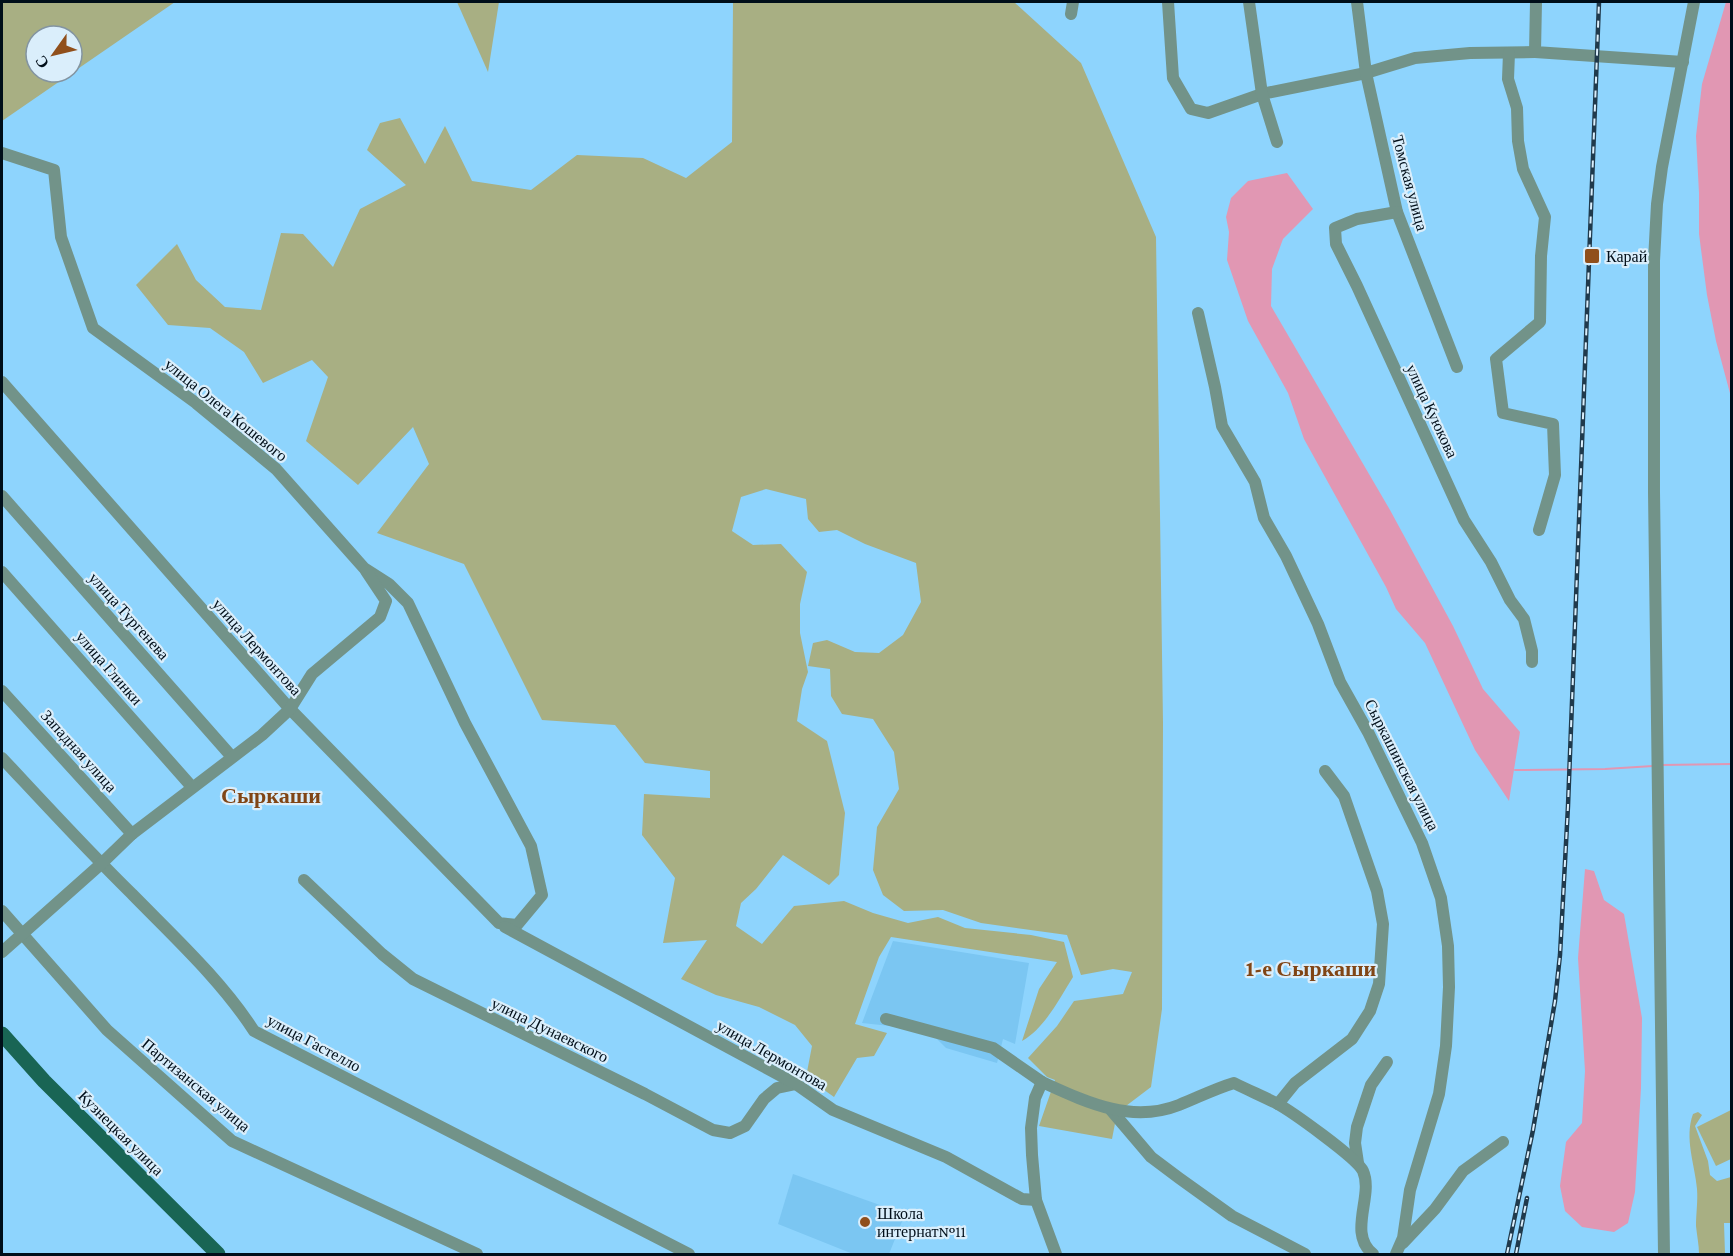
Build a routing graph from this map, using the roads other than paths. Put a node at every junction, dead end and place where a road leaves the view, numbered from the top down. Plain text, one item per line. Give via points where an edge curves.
1 (1168, 2) edge
2 (1249, 2) edge
3 (1357, 2) edge
4 (1536, 2) edge
5 (1694, 2) edge
6 (1534, 52) junction
7 (1509, 53) junction
8 (1683, 62) junction
9 (1366, 73) junction
10 (1262, 94) junction
11 (1277, 142) dead end
12 (2, 153) edge
13 (1397, 212) junction
14 (1198, 313) dead end
15 (1457, 367) dead end
16 (2, 382) edge
17 (2, 496) edge
18 (1539, 530) dead end
19 (364, 568) junction
20 (2, 572) edge
21 (1532, 662) dead end
22 (2, 691) edge
23 (290, 709) junction
24 (232, 757) junction
25 (2, 758) edge
26 (1325, 771) dead end
27 (192, 787) junction
28 (132, 834) junction
29 (101, 864) junction
30 (304, 880) dead end
31 (2, 911) edge
32 (499, 923) junction
33 (22, 933) junction
34 (2, 952) edge
35 (886, 1019) dead end
36 (2, 1034) edge
37 (1387, 1062) dead end
38 (1042, 1082) junction
39 (796, 1084) junction
40 (1278, 1104) junction
41 (1111, 1110) junction
42 (1503, 1142) dead end
43 (1358, 1164) junction
44 (1036, 1200) junction
45 (1397, 1251) edge
46 (218, 1254) edge
47 (477, 1254) edge
48 (689, 1254) edge
49 (1056, 1254) edge
50 (1305, 1254) edge
51 (1373, 1254) edge
52 (1664, 1254) edge

1 - 10 street via 1173,78 1191,109 1208,113
2 - 10 street
3 - 9 street, Томская улица
4 - 6 street
5 - 8 street
6 - 7 street
6 - 8 street
7 - 9 street via 1416,58
7 - 18 street via 1508,79 1517,108 1523,169 1545,217 1540,322 1496,359 1503,413 1553,424 1555,475
8 - 52 street via 1657,204 1654,261
9 - 10 street
9 - 13 street, Томская улица
10 - 11 street
12 - 19 street, улица Олега Кошевого via 54,170 61,237 93,328 196,403 276,469
13 - 15 street, Томская улица
13 - 21 street, улица Куюкова via 1357,219 1335,228 1336,244 1464,520 1524,619
14 - 45 street, Сыркашинская улица via 1222,426 1255,482 1264,518 1286,556 1340,682 1422,843 1441,898 1448,946 1446,1046 1439,1094 1410,1190 1403,1238
16 - 23 street, улица Лермонтова
17 - 24 street, улица Тургенева
19 - 23 street via 386,601 380,617 312,674
19 - 32 street, улица Олега Кошевого via 389,584 408,603 465,723 531,846 542,895 517,925
20 - 27 street, улица Глинки
22 - 28 street, Западная улица
23 - 24 street
23 - 32 street, улица Лермонтова
24 - 27 street
25 - 29 street, улица Гастелло
26 - 40 street via 1344,796 1377,891 1383,924 1378,984 1370,1011 1352,1038 1295,1083
27 - 28 street
28 - 29 street
29 - 33 street
29 - 48 street, улица Гастелло via 181,944 239,1008 254,1031
30 - 39 street, улица Дунаевского via 413,980 713,1130 730,1133 745,1126 777,1088
31 - 33 street, Партизанская улица
32 - 39 street, улица Лермонтова
33 - 34 street
33 - 47 street, Партизанская улица via 107,1030 232,1141
35 - 38 street via 993,1048
36 - 46 main road, Кузнецкая улица
37 - 43 street via 1371,1085 1357,1127
38 - 41 street
38 - 44 street via 1035,1098 1031,1128
39 - 44 street, улица Лермонтова via 833,1110 946,1157 1022,1199
40 - 41 street via 1234,1083 1159,1112 1133,1114
40 - 43 street
41 - 50 street via 1151,1157 1179,1178 1240,1221
42 - 45 street via 1463,1171
43 - 51 street via 1366,1180 1362,1234
44 - 49 street

